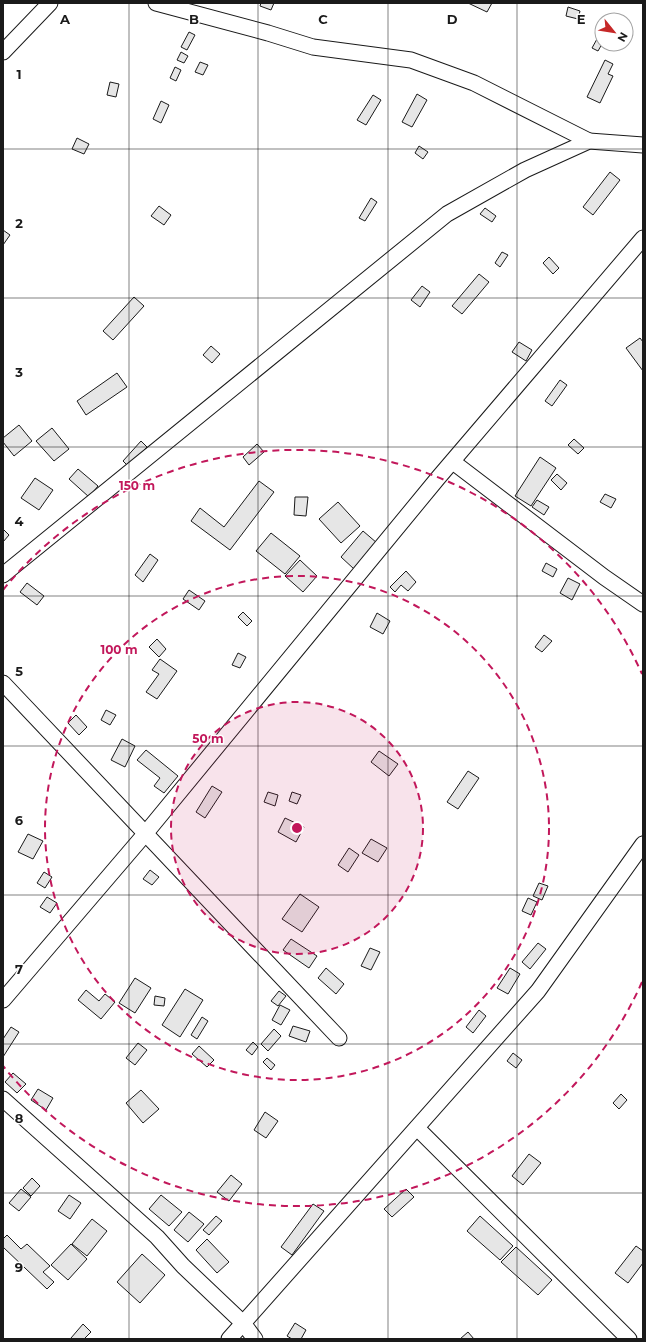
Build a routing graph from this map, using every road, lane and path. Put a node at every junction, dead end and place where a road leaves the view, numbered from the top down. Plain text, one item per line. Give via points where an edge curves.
1 (50, 3) edge
2 (156, 3) edge
3 (3, 52) edge
4 (589, 141) junction
5 (643, 145) edge
6 (643, 238) edge
7 (453, 462) junction
8 (3, 575) edge
9 (643, 604) edge
10 (3, 683) edge
11 (145, 834) junction
12 (643, 844) edge
13 (3, 1000) edge
14 (339, 1038) dead end
15 (3, 1099) edge
16 (417, 1128) junction
17 (243, 1323) junction
18 (229, 1339) edge
19 (255, 1339) edge
20 (629, 1339) edge

1 - 3 street
2 - 4 street via 313,47 411,60 474,83
4 - 5 street
4 - 8 street via 525,170 447,214
6 - 7 street
7 - 9 street
7 - 11 street
10 - 11 street
11 - 13 street
11 - 14 street
12 - 16 street via 538,991
15 - 17 street via 157,1237 183,1266
16 - 17 street
16 - 20 street
17 - 18 street
17 - 19 street

